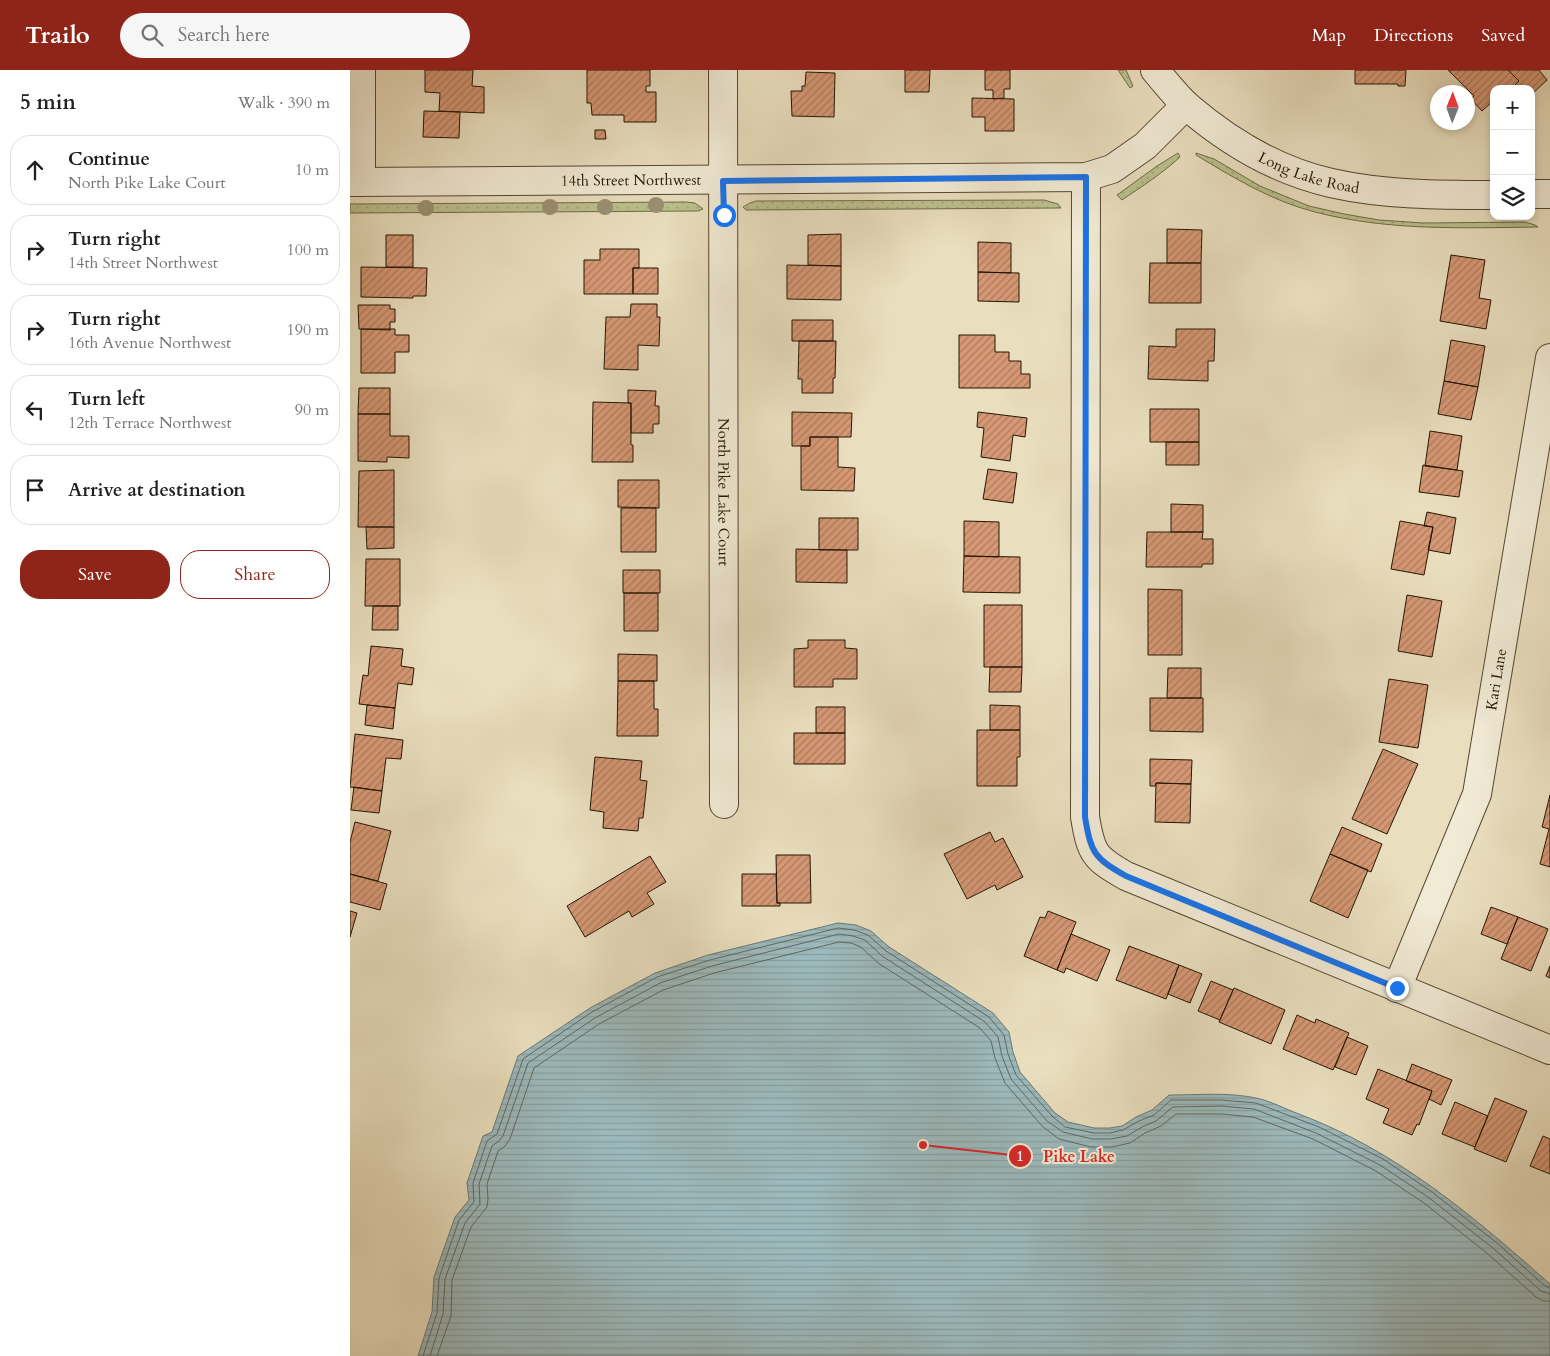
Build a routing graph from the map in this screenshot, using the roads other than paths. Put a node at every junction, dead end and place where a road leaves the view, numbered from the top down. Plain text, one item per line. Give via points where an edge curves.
1 (361, 70) edge
2 (723, 70) edge
3 (1155, 70) edge
4 (1186, 105) junction
5 (1086, 177) junction
6 (723, 181) junction
7 (356, 182) edge
8 (1535, 194) edge
9 (1550, 194) edge
10 (1490, 195) edge
11 (1550, 358) edge
12 (724, 804) dead end
13 (1397, 988) junction
14 (1550, 1050) edge

1 - 7 street
2 - 6 street, North Pike Lake Court
3 - 4 street, Long Lake Road
4 - 5 street, 14th Street Northwest via 1145,146 1112,169
4 - 10 street, Long Lake Road via 1252,152 1288,169 1330,183 1423,194
5 - 6 street, 14th Street Northwest
5 - 13 street via 1085,817 1096,857 1126,876
6 - 7 street, 14th Street Northwest
6 - 12 street, North Pike Lake Court
8 - 9 street
11 - 13 street, Kari Lane via 1477,794
13 - 14 street

